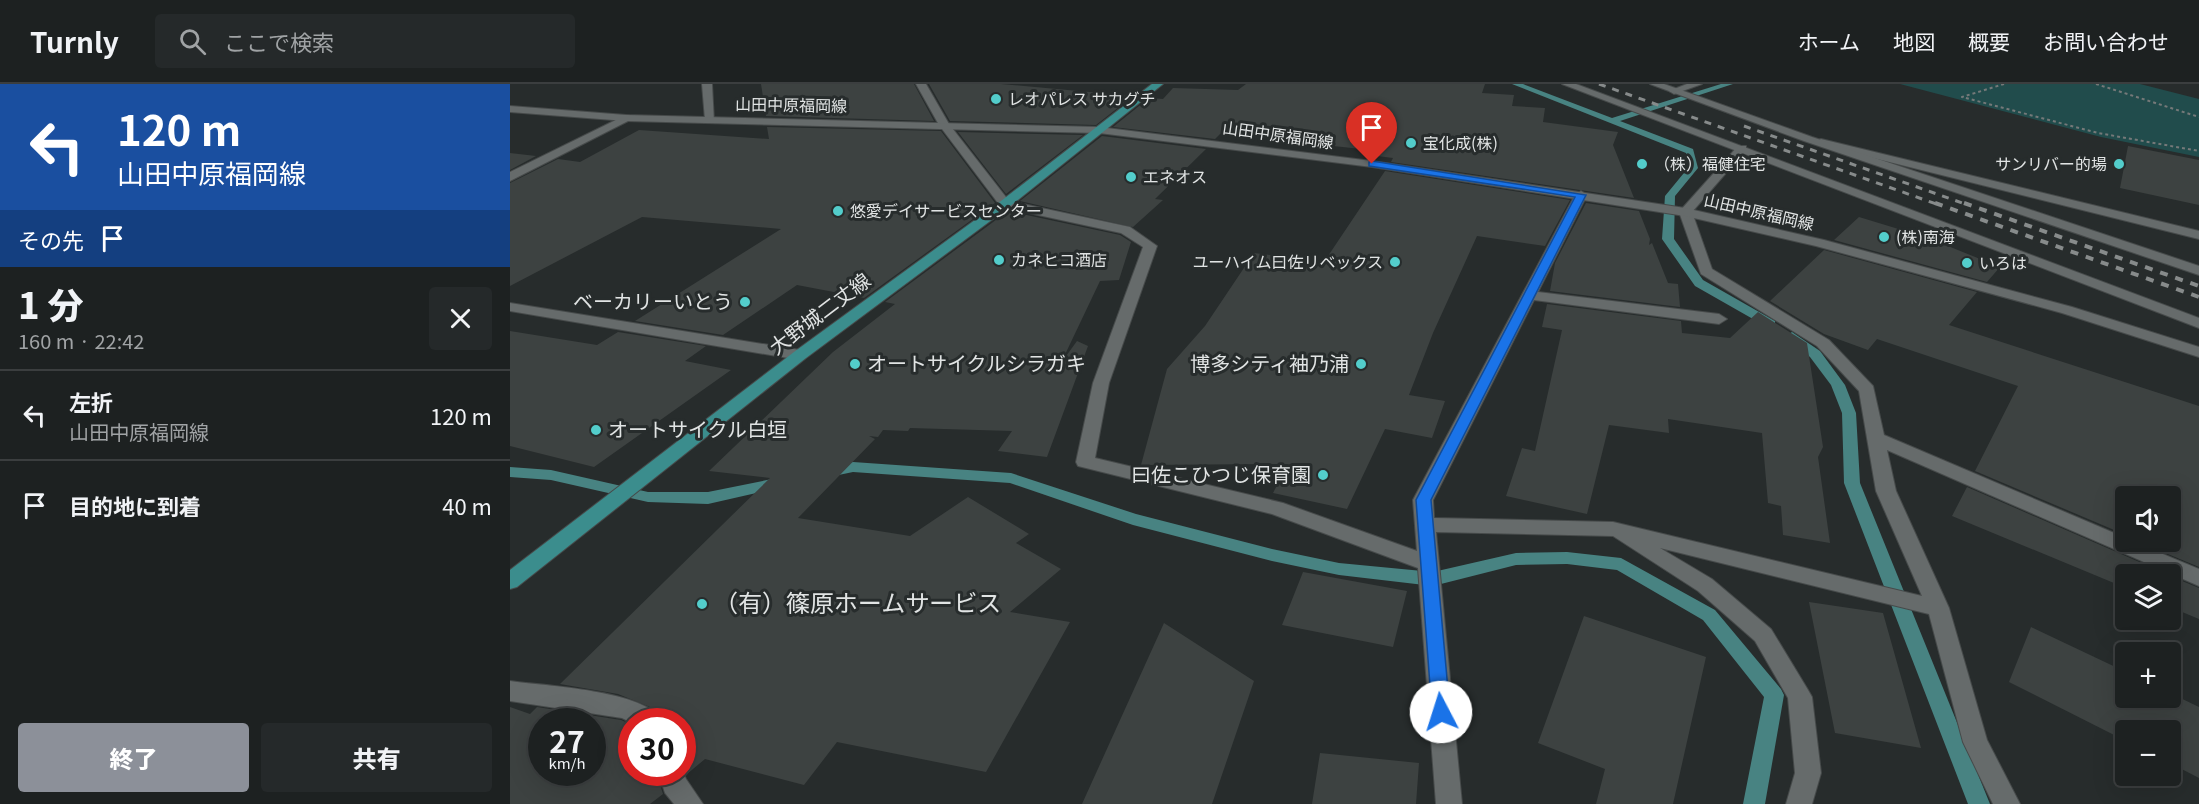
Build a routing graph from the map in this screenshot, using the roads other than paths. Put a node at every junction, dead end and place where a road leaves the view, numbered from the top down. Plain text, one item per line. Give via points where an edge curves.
1 (707, 84) edge
2 (921, 84) edge
3 (1158, 84) edge
4 (1567, 84) edge
5 (1655, 84) edge
6 (1697, 84) edge
7 (1674, 91) junction
8 (510, 110) edge
9 (626, 118) junction
10 (710, 120) junction
11 (944, 125) junction
12 (1099, 130) junction
13 (1808, 139) junction
14 (1742, 148) junction
15 (510, 177) edge
16 (1581, 195) junction
17 (1005, 204) junction
18 (1685, 212) junction
19 (2199, 235) edge
20 (2199, 271) edge
21 (1529, 295) junction
22 (510, 307) edge
23 (1719, 319) dead end
24 (2199, 323) edge
25 (2199, 352) edge
26 (800, 355) junction
27 (1876, 439) junction
28 (1425, 525) junction
29 (1613, 529) junction
30 (1428, 563) junction
31 (2199, 578) edge
32 (510, 581) edge
33 (1938, 608) junction
34 (510, 691) edge
35 (627, 708) edge
36 (675, 786) edge
37 (690, 804) edge
38 (1449, 804) edge
39 (1799, 804) edge
40 (2007, 804) edge

1 - 10 street
2 - 11 street
3 - 12 main road, 大野城二丈線
4 - 14 street
5 - 7 street
6 - 7 street
7 - 13 street
8 - 9 street, 山田中原福岡線
9 - 10 street, 山田中原福岡線
9 - 15 street
10 - 11 street, 山田中原福岡線
11 - 12 street, 山田中原福岡線
11 - 17 street
12 - 16 street, 山田中原福岡線
12 - 17 main road, 大野城二丈線
13 - 19 street
13 - 20 street
14 - 18 street
14 - 24 street
16 - 18 street, 山田中原福岡線
16 - 21 street
17 - 26 main road, 大野城二丈線
17 - 30 street via 1125,230 1150,246 1101,383 1085,462 1276,508
18 - 25 street, 山田中原福岡線 via 1819,243 2067,310
18 - 27 street via 1706,271 1823,343 1867,390
21 - 23 street
21 - 28 street via 1424,500
22 - 26 street
26 - 32 main road, 大野城二丈線
27 - 31 street
27 - 33 street via 1886,491
28 - 29 street
28 - 30 street
29 - 33 street
29 - 39 street via 1706,585 1763,635 1800,698 1808,773
30 - 38 street
33 - 40 street via 1975,742
34 - 35 street
36 - 37 street

